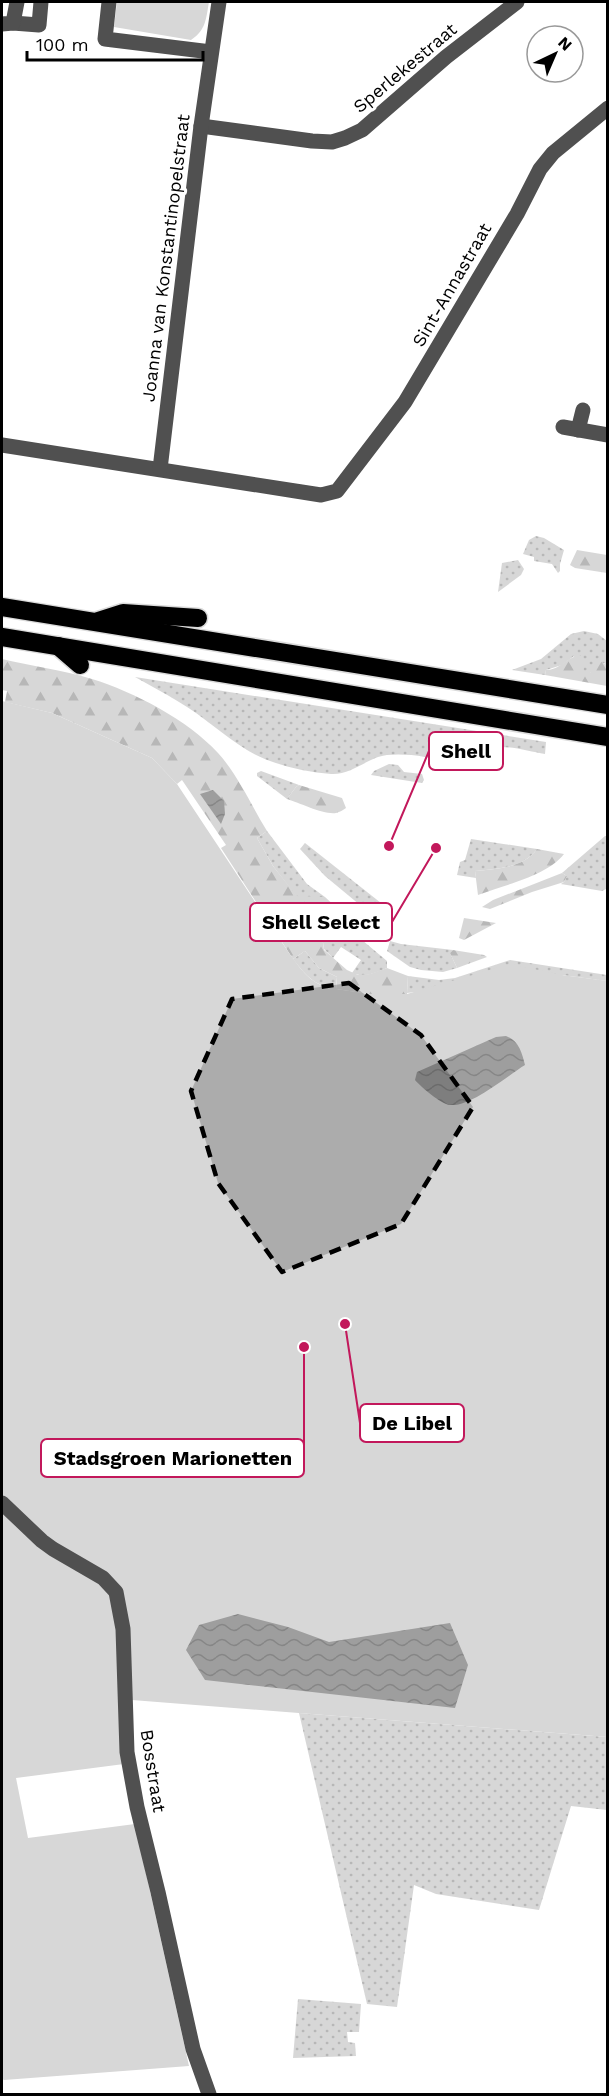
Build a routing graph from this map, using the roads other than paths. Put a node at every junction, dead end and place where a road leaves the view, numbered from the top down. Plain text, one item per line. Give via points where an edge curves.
1 (17, 2) edge
2 (41, 2) edge
3 (109, 2) edge
4 (219, 2) edge
5 (517, 2) edge
6 (7, 23) edge
7 (211, 52) junction
8 (608, 108) edge
9 (201, 126) junction
10 (583, 410) dead end
11 (563, 427) dead end
12 (578, 430) junction
13 (608, 435) edge
14 (2, 446) edge
15 (160, 469) junction
16 (2, 607) edge
17 (198, 618) dead end
18 (93, 622) junction
19 (2, 637) edge
20 (58, 646) junction
21 (80, 665) dead end
22 (608, 705) edge
23 (608, 737) edge
24 (2, 1503) edge
25 (209, 2094) edge

1 - 6 street
2 - 6 street via 39,25
3 - 7 street via 105,39
4 - 7 street, Joanna van Konstantinopelstraat
5 - 9 street, Sperlekestraat via 362,130 345,138 312,141
7 - 9 street, Joanna van Konstantinopelstraat
8 - 15 street, Sint-Annastraat via 553,153 540,169 405,402 337,491 321,495
9 - 15 street, Joanna van Konstantinopelstraat
10 - 12 street
11 - 12 street
12 - 13 street
14 - 15 street
16 - 18 highway
17 - 18 highway via 123,613
18 - 22 highway
19 - 20 highway
20 - 21 highway
20 - 23 highway
24 - 25 street, Bosstraat via 48,1545 103,1578 116,1592 123,1629 127,1752 137,1807 193,2049

